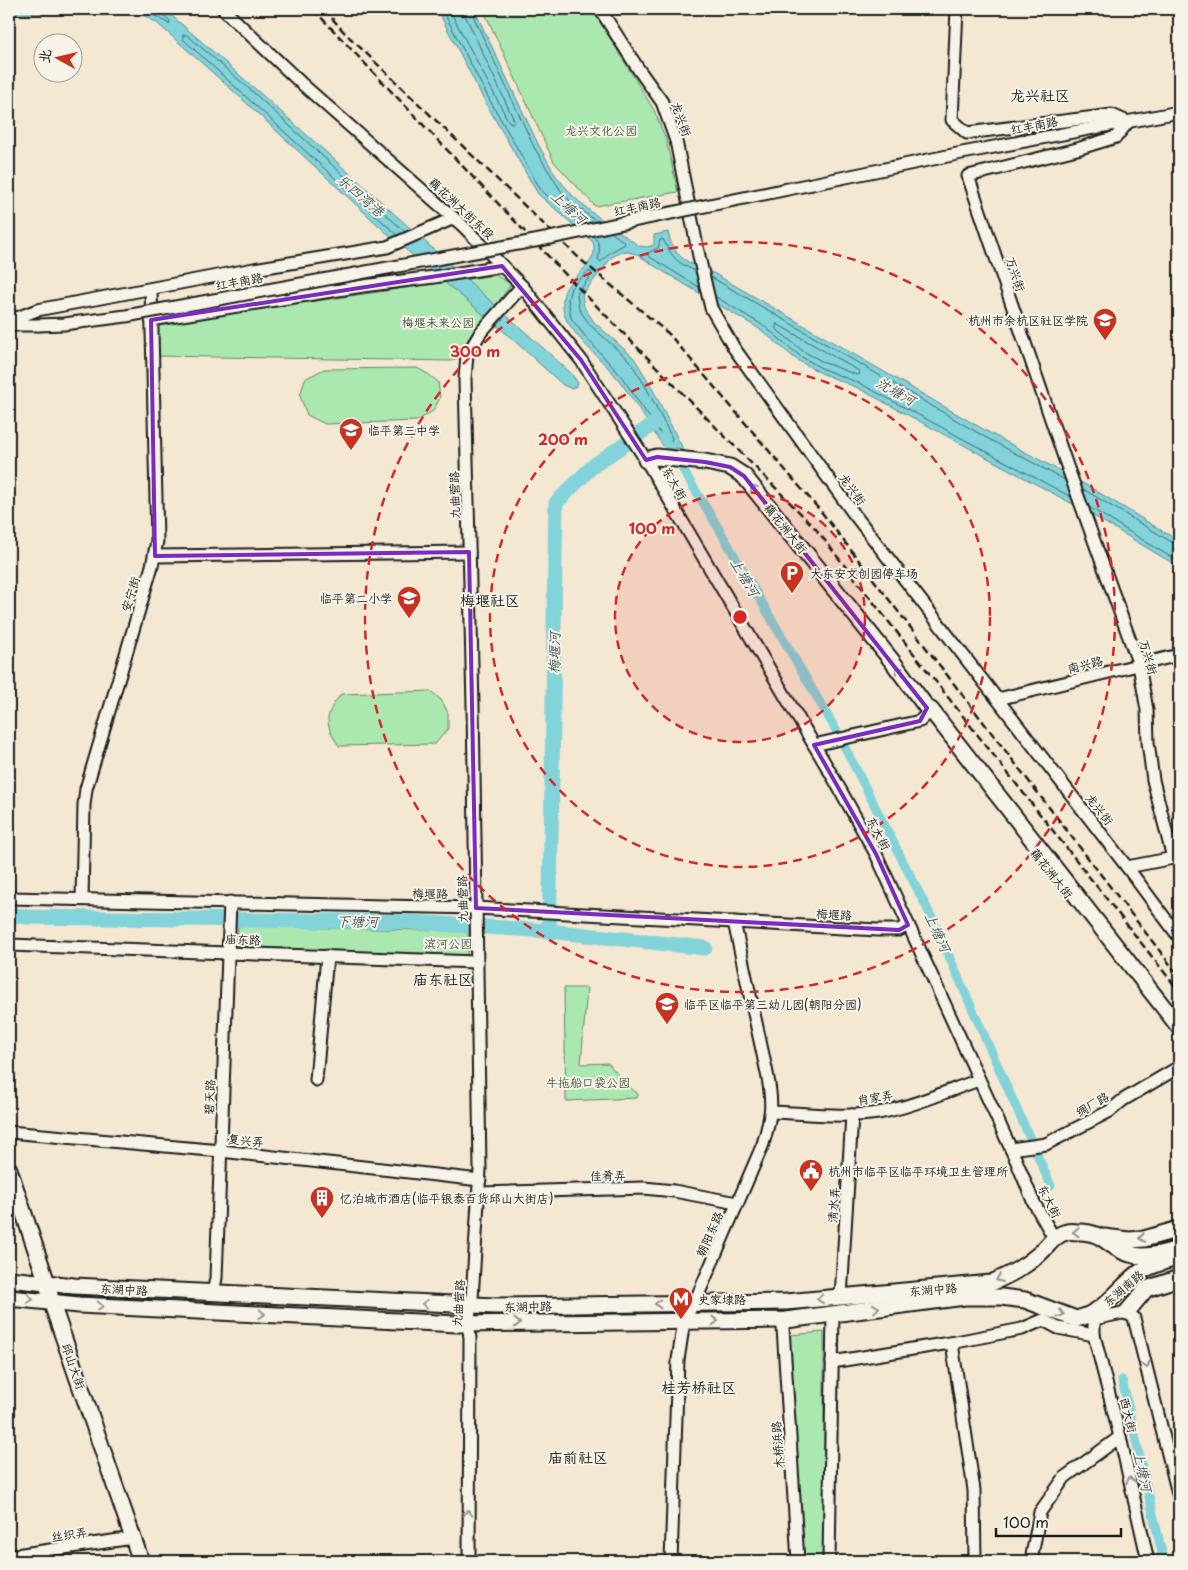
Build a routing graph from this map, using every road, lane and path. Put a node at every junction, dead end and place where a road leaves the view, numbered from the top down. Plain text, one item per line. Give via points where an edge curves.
1 (223, 9) edge
2 (600, 9) edge
3 (957, 9) edge
4 (1179, 112) edge
5 (1128, 122) junction
6 (454, 218) junction
7 (502, 266) junction
8 (522, 286) junction
9 (150, 289) junction
10 (151, 320) junction
11 (9, 321) edge
12 (9, 325) edge
13 (649, 459) junction
14 (470, 552) junction
15 (154, 556) junction
16 (1179, 655) edge
17 (1139, 665) junction
18 (998, 699) junction
19 (929, 710) junction
20 (814, 745) junction
21 (1176, 857) edge
22 (1127, 867) junction
23 (9, 898) edge
24 (82, 899) junction
25 (230, 902) junction
26 (476, 908) junction
27 (734, 922) junction
28 (908, 925) junction
29 (1179, 937) edge
30 (9, 945) edge
31 (228, 949) junction
32 (327, 956) junction
33 (477, 960) junction
34 (1179, 1027) edge
35 (1179, 1038) edge
36 (1179, 1067) edge
37 (316, 1080) dead end
38 (979, 1080) junction
39 (771, 1112) junction
40 (852, 1115) junction
41 (9, 1132) edge
42 (221, 1150) junction
43 (1012, 1150) junction
44 (9, 1169) edge
45 (480, 1180) junction
46 (479, 1192) junction
47 (737, 1204) junction
48 (1179, 1229) edge
49 (1104, 1237) junction
50 (1054, 1238) junction
51 (1179, 1249) edge
52 (1179, 1257) edge
53 (1161, 1258) junction
54 (1179, 1278) edge
55 (9, 1279) edge
56 (47, 1283) junction
57 (213, 1293) junction
58 (841, 1297) junction
59 (9, 1298) edge
60 (693, 1304) junction
61 (471, 1306) junction
62 (1041, 1306) joint
63 (54, 1309) junction
64 (833, 1314) junction
65 (1130, 1315) junction
66 (1092, 1316) junction
67 (684, 1321) junction
68 (468, 1324) junction
69 (783, 1328) dead end
70 (1094, 1335) junction
71 (952, 1343) junction
72 (832, 1362) junction
73 (1120, 1437) junction
74 (1179, 1498) edge
75 (133, 1538) junction
76 (9, 1556) edge
77 (141, 1561) edge
78 (469, 1561) edge
79 (671, 1561) edge
80 (798, 1561) edge
81 (830, 1561) edge
82 (975, 1561) edge
83 (1031, 1561) edge
84 (1148, 1561) edge

1 - 6 street, 藕花洲大街东段 via 301,83
2 - 18 street, 龙兴街 via 662,102 676,141 711,308 734,348 854,514
3 - 5 street via 952,120 967,133 1112,115
4 - 5 street, 红丰南路
5 - 12 street, 红丰南路, bridge via 540,240 126,316 64,324
5 - 17 street, 万兴街 via 1116,137 968,176 1066,464
6 - 7 street, 藕花洲大街东段
6 - 9 street via 388,247
7 - 8 street, 藕花洲大街东段
7 - 10 street
8 - 13 street, 藕花洲大街东段 via 581,360
8 - 14 street, 九曲营路 via 481,332 467,354
9 - 10 street, 安宁街
9 - 11 street via 37,310
10 - 15 street, 安宁街 via 157,541
19 -> 13 main road, 藕花洲大街 via 744,476 730,467 695,461
13 - 20 street, 东大街
14 - 15 street
14 - 26 street, 九曲营路
15 - 24 street, 安宁街 via 86,789
16 - 17 street, 南兴路
17 - 18 street, 南兴路
17 - 21 street, 万兴街 via 1147,710 1153,780
18 - 22 street, 龙兴街
19 - 20 street via 920,721
19 - 34 main road, 藕花洲大街
19 - 35 main road, 藕花洲大街
20 - 28 street, 东大街 via 876,854
21 - 22 street
22 - 29 street, 龙兴街
23 - 24 street, 梅堰路
24 - 25 street, 梅堰路
25 - 26 street, 梅堰路
25 - 31 street, 碧天路
26 - 27 street, 梅堰路
26 - 33 street, 九曲营路
27 - 28 street, 梅堰路 via 878,930 899,930
27 - 39 street, 朝阳东路 via 768,1073
28 - 38 street, 东大街
30 - 31 street, 庙东路
31 - 32 street, 庙东路
31 - 42 street, 碧天路
32 - 33 street, 庙东路
32 - 37 street
33 - 45 street, 九曲营路
36 - 43 street, 绸厂路 via 1123,1100 1110,1112 1046,1144
38 - 40 street, 肖家弄 via 904,1106
38 - 43 street, 东大街
39 - 40 street, 肖家弄
39 - 47 street, 朝阳东路 via 763,1144
40 - 58 street, 清水弄
41 - 42 street, 复兴弄
42 - 45 street, 复兴弄
42 - 57 street, 碧天路
43 - 50 street, 东大街 via 1033,1202
44 - 56 main road, 邱山大街
45 - 46 street, 九曲营路
46 - 47 street, 佳肴弄 via 644,1188 674,1190
46 - 61 street, 九曲营路
47 - 60 street, 朝阳东路
48 -> 49 main road via 1129,1240
49 -> 50 main road via 1091,1232 1068,1231
49 - 53 main road, 东湖南路 via 1115,1248 1130,1254
50 -> 58 main road, 东湖中路 via 1040,1254 1016,1272 992,1283
51 - 53 main road, 东湖南路
52 - 53 main road, 东湖南路
53 - 66 main road, 东湖南路 via 1141,1271
54 - 65 main road via 1146,1289
55 - 56 main road, 东湖中路
56 - 57 main road, 东湖中路
56 - 63 main road, 邱山大街
61 -> 57 main road, 东湖中路
58 -> 60 main road, 东湖中路
59 -> 63 main road, 东湖中路
60 -> 61 main road, 东湖中路
60 - 67 street, 朝阳东路
61 - 68 street, 九曲营路
64 -> 62 main road, 东湖中路 via 966,1298 1001,1297
62 -> 66 main road, 东湖南路 via 1076,1319
63 -> 68 main road, 东湖中路 via 79,1305
63 - 75 main road, 邱山大街
67 -> 64 main road, 东湖中路 via 786,1320
64 - 72 street
65 - 66 street
65 -> 74 street
66 - 70 street, 西大街
68 -> 67 main road, 东湖中路
67 - 79 street, 朝阳东路 via 678,1360
78 -> 68 street, 九曲营路
69 - 80 street, 木桥浜路
70 - 71 street via 1058,1328 1043,1320 1022,1329
70 - 73 street, 西大街
71 - 72 street
71 - 82 street via 974,1490
72 - 81 street
73 - 83 street via 1065,1477 1040,1512
84 -> 73 street, 西大街
75 - 76 street, 丝织弄
75 - 77 main road, 邱山大街

